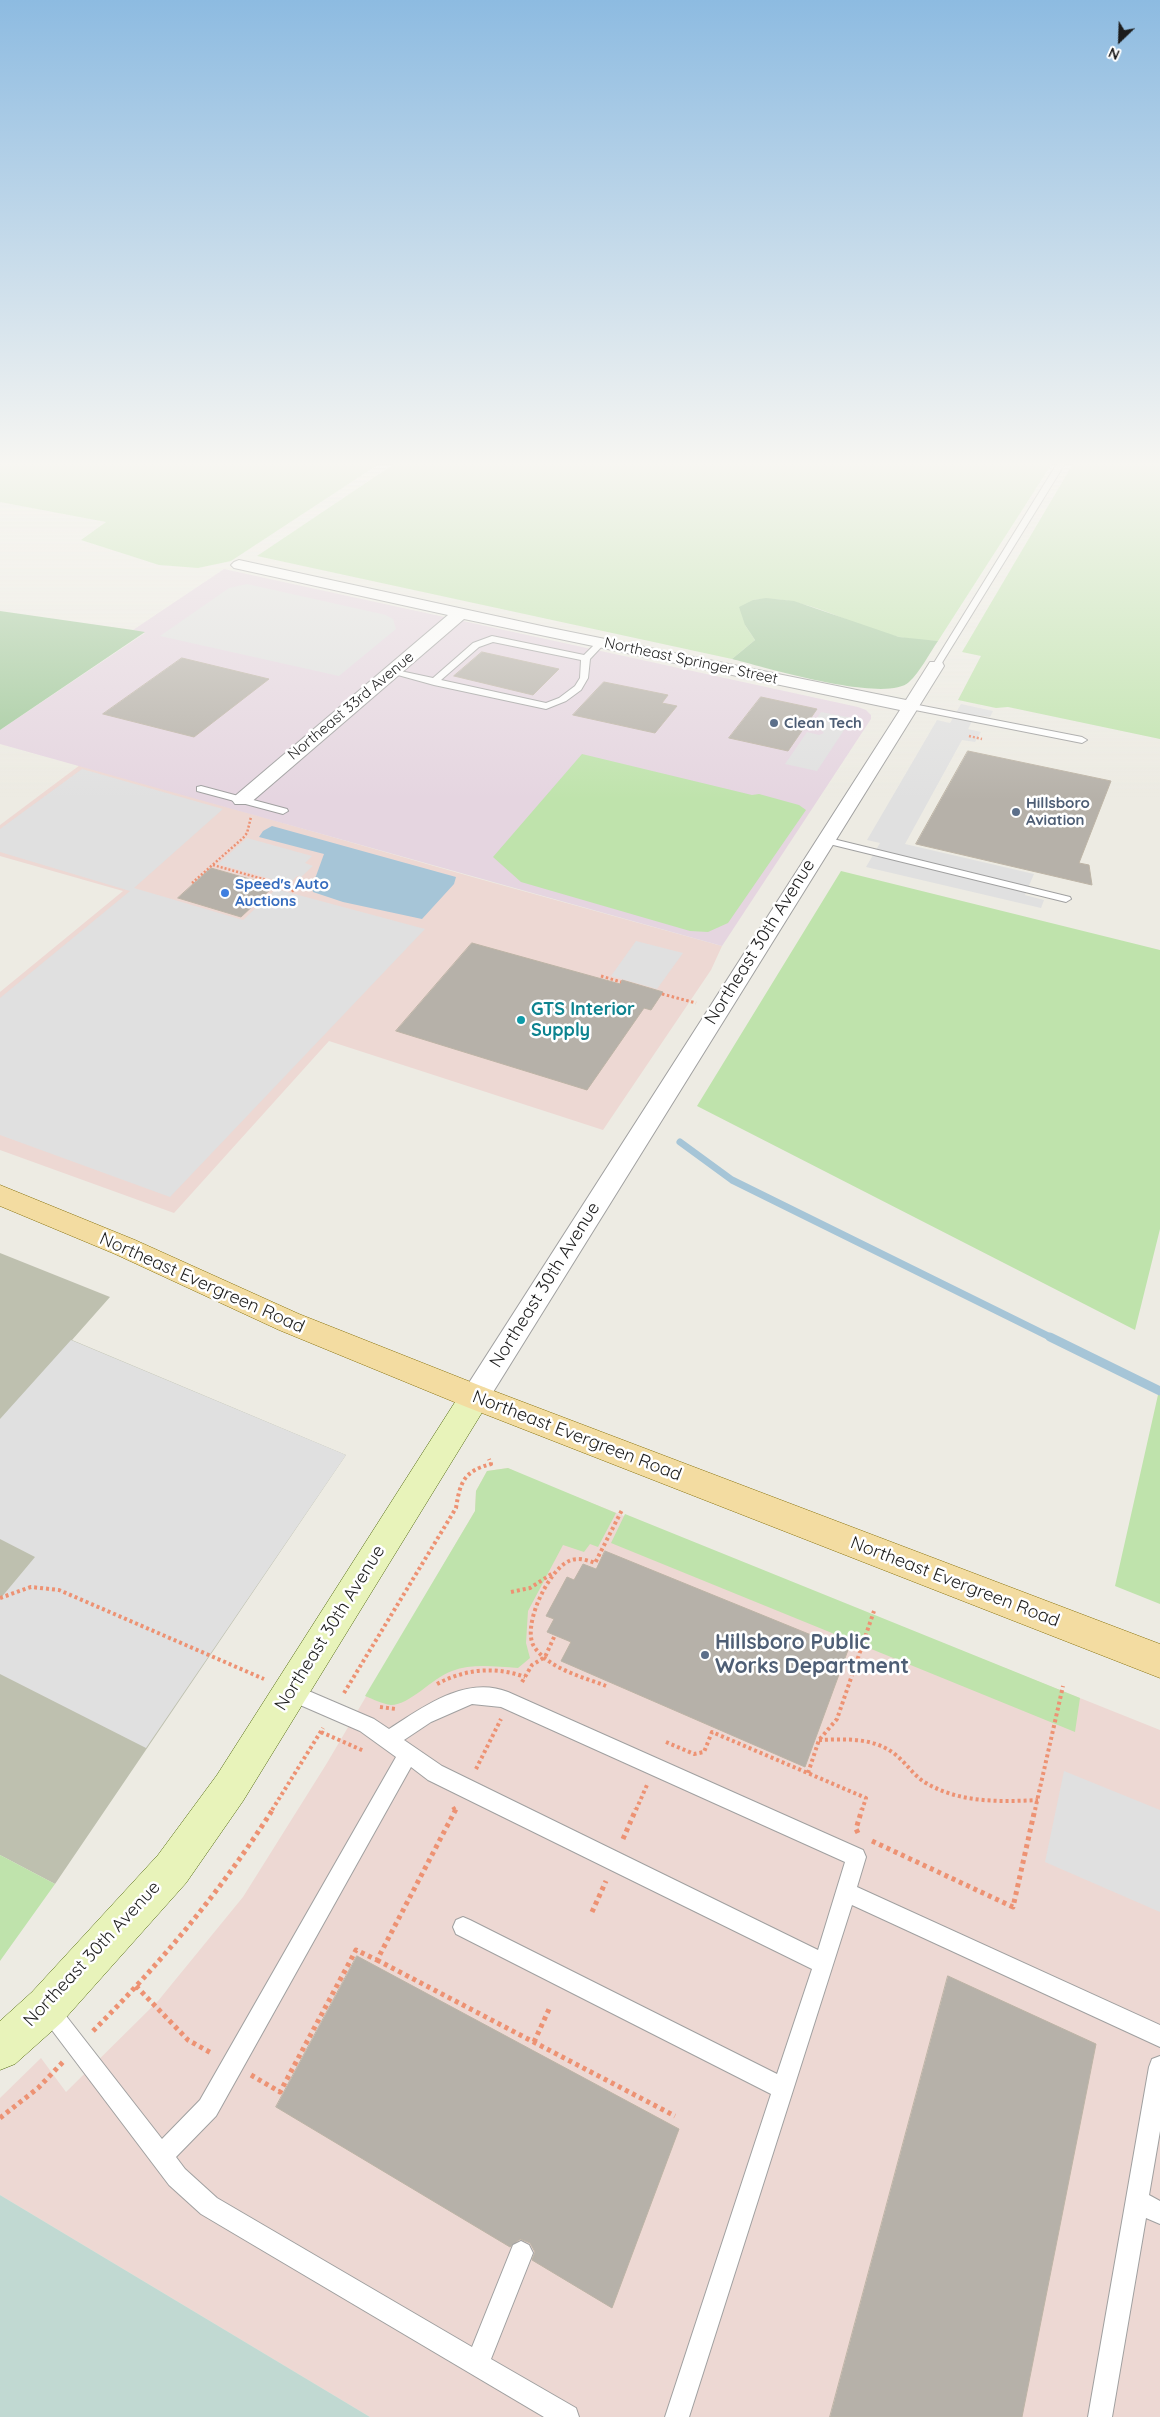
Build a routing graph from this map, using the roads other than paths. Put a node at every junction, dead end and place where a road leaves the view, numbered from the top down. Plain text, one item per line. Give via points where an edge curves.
1 (288, 575) edge
2 (992, 575) edge
3 (460, 613) junction
4 (602, 642) junction
5 (586, 658) junction
6 (936, 666) joint
7 (391, 672) junction
8 (434, 682) junction
9 (908, 706) junction
10 (1082, 740) dead end
11 (201, 789) dead end
12 (242, 800) junction
13 (283, 811) dead end
14 (825, 840) junction
15 (1066, 899) dead end
16 (0, 1195) edge
17 (475, 1398) junction
18 (1160, 1661) edge
19 (290, 1692) junction
20 (389, 1740) junction
21 (408, 1754) junction
22 (846, 1892) junction
23 (464, 1928) dead end
24 (824, 1964) junction
25 (47, 2007) junction
26 (1160, 2036) edge
27 (0, 2049) edge
28 (1160, 2067) edge
29 (784, 2089) junction
30 (162, 2155) junction
31 (1137, 2201) junction
32 (1160, 2213) edge
33 (522, 2253) dead end
34 (477, 2364) junction
35 (567, 2417) edge
36 (677, 2417) edge
37 (1100, 2417) edge

1 - 3 street, Northeast Springer Street
2 - 6 lane
3 - 4 street, Northeast Springer Street
3 - 7 street, Northeast 33rd Avenue
4 - 5 lane
4 - 9 street, Northeast Springer Street
5 - 8 lane via 492,639 476,645
5 - 8 lane via 584,679 559,703 546,706
6 - 9 street, Northeast 30th Avenue
7 - 8 lane
7 - 12 street, Northeast 33rd Avenue
9 - 10 lane
9 - 14 street, Northeast 30th Avenue
11 - 12 lane
12 - 13 lane
14 - 15 lane
14 - 17 street, Northeast 30th Avenue
16 - 17 main road, Northeast Evergreen Road via 125,1247 289,1322
17 - 18 main road, Northeast Evergreen Road
17 - 19 street, Northeast 30th Avenue
19 - 20 lane via 367,1725
19 - 25 street, Northeast 30th Avenue via 230,1788 172,1869
20 - 21 lane
20 - 22 lane via 425,1716 471,1695 502,1698 856,1857
21 - 24 lane via 435,1773
21 - 30 lane via 208,2108
22 - 24 lane
22 - 26 lane
23 - 29 lane
24 - 29 lane
25 - 27 street, Northeast 30th Avenue
25 - 30 lane
28 - 31 lane
29 - 36 lane
30 - 34 lane via 177,2177 209,2206
31 - 32 lane
31 - 37 lane
33 - 34 lane
34 - 35 lane

